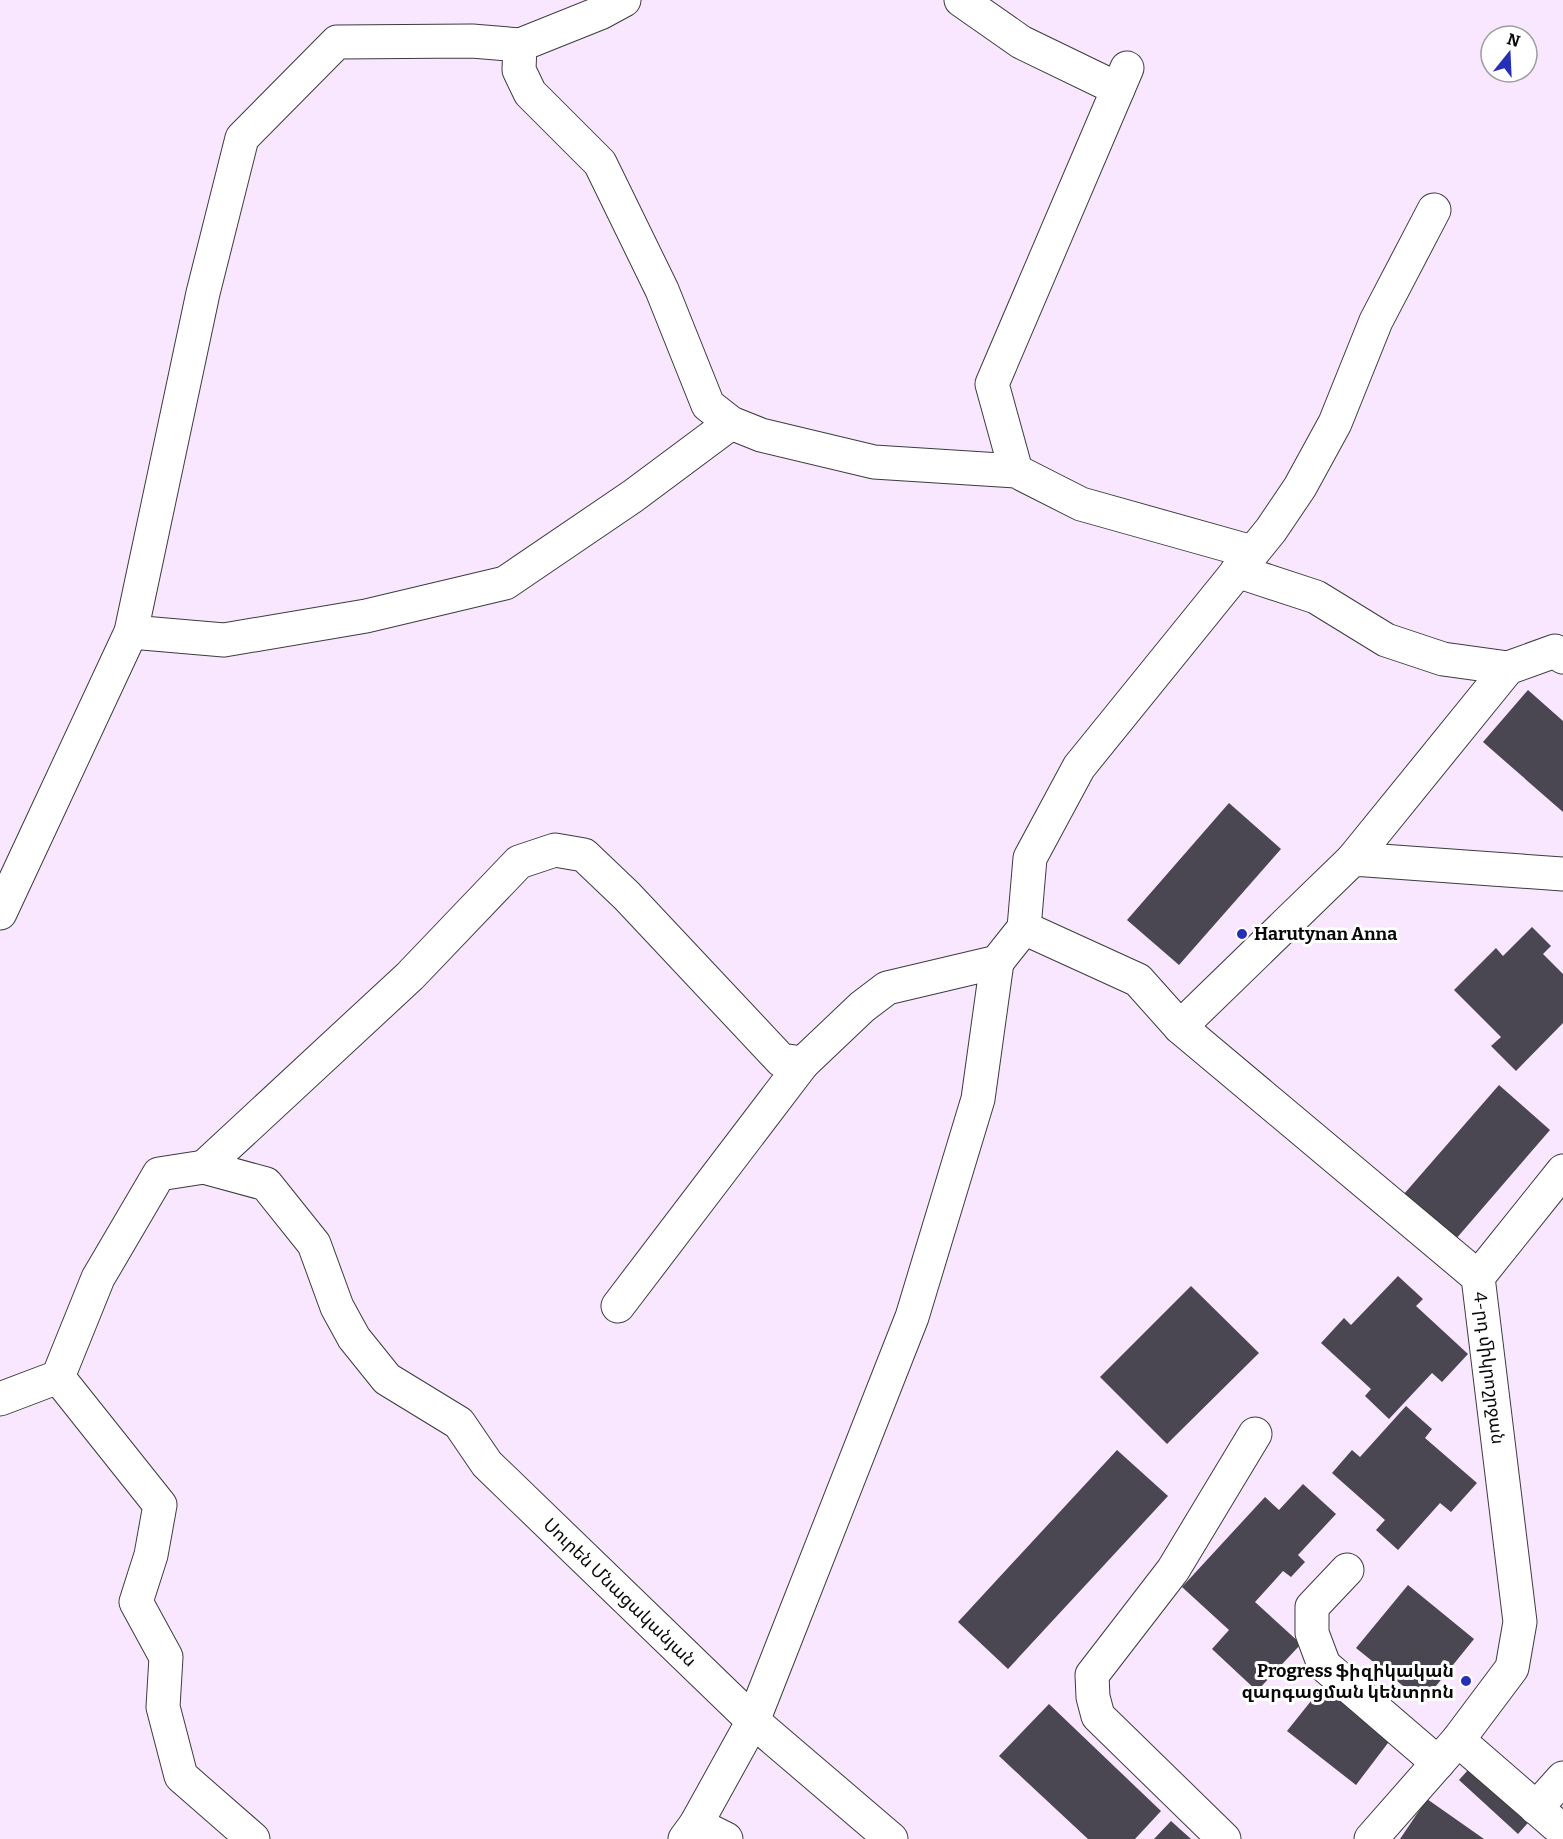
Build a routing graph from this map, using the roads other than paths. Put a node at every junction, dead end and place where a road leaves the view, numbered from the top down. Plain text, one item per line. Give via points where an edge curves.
1 (624, 0) edge
2 (961, 0) edge
3 (520, 45) junction
4 (1434, 210) dead end
5 (731, 423) junction
6 (1016, 471) junction
7 (1244, 561) junction
8 (131, 632) junction
9 (1563, 657) edge
10 (1508, 668) junction
11 (1353, 858) junction
12 (1563, 874) edge
13 (0, 913) edge
14 (1024, 928) junction
15 (997, 962) junction
16 (1180, 1027) junction
17 (802, 1063) junction
18 (204, 1167) junction
19 (1563, 1171) edge
20 (1478, 1277) junction
21 (618, 1306) dead end
22 (58, 1377) junction
23 (0, 1399) edge
24 (1255, 1434) dead end
25 (1347, 1570) dead end
26 (753, 1722) junction
27 (1448, 1751) junction
28 (1563, 1778) edge
29 (1536, 1808) junction
30 (1563, 1831) edge
31 (691, 1832) edge
32 (253, 1839) edge
33 (726, 1839) edge
34 (891, 1839) edge
35 (1224, 1839) edge
36 (1371, 1839) edge

1 - 3 street
2 - 6 street via 1021,42 1123,79 992,384
3 - 5 street via 519,70 530,93 600,163 662,290 708,405
3 - 8 street via 472,41 337,42 242,138 203,293
4 - 7 street via 1377,321 1335,423 1300,488
5 - 6 street via 761,435 874,462
5 - 8 street via 505,583 366,616 224,640
6 - 7 street via 1081,504
7 - 10 street via 1316,597 1386,640 1443,659
7 - 14 street via 1079,767 1030,858
8 - 13 street
9 - 10 street via 1555,651
10 - 11 street
11 - 12 street
11 - 16 street
14 - 15 street
14 - 16 street, 4-րդ միկրոշրջան via 1138,980
15 - 17 street via 887,988
15 - 26 street via 978,1100 912,1317
16 - 20 street, 4-րդ միկրոշրջան
17 - 18 street via 782,1060 584,855 555,850 519,862 410,976
17 - 21 street
18 - 22 street via 159,1174 98,1278
18 - 26 street, Սուրեն Մնացականյան via 266,1184 314,1244 337,1307 354,1338 387,1380 459,1423 487,1464
19 - 20 street
20 - 27 street, 4-րդ միկրոշրջան via 1520,1622 1512,1668
22 - 23 street
22 - 32 street via 160,1505 151,1555 136,1602 166,1658 163,1707 181,1776
24 - 35 street via 1173,1570 1092,1675 1098,1716
25 - 27 street via 1312,1607 1312,1633 1324,1665
26 - 31 street
26 - 34 street, Սուրեն Մնացականյան
27 - 29 street
27 - 36 street, 4-րդ միկրոշրջան
28 - 29 street
29 - 30 street
31 - 33 street

